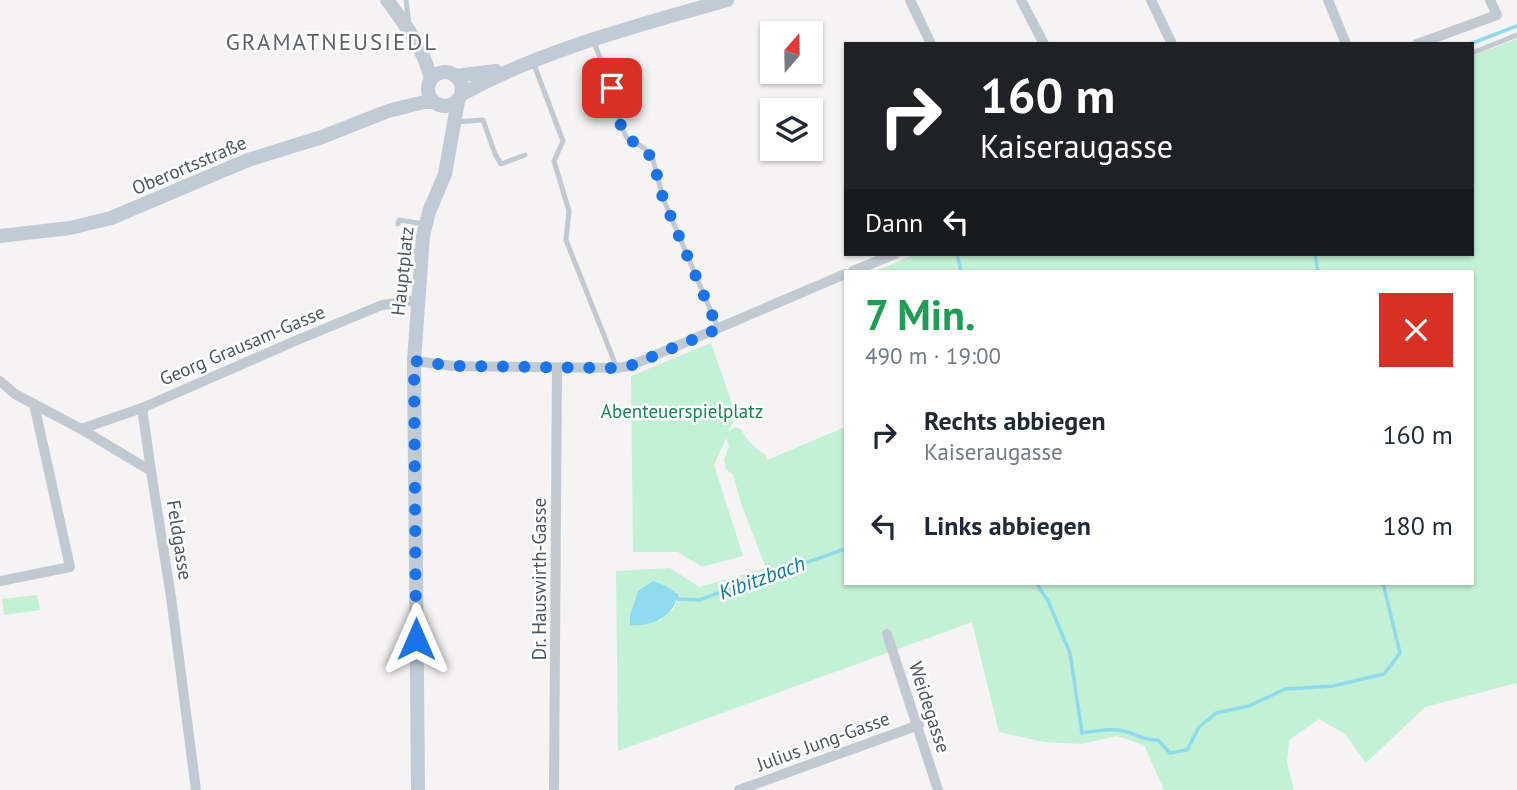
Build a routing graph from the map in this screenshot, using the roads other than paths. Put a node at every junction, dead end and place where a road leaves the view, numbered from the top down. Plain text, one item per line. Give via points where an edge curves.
1 (387, 0) edge
2 (406, 0) edge
3 (727, 0) edge
4 (910, 0) edge
5 (1021, 0) edge
6 (1151, 0) edge
7 (1328, 0) edge
8 (1490, 0) edge
9 (412, 34) junction
10 (1517, 35) edge
11 (593, 40) junction
12 (930, 42) edge
13 (1043, 42) edge
14 (1170, 42) edge
15 (1345, 42) edge
16 (1423, 42) edge
17 (1474, 52) edge
18 (533, 61) junction
19 (507, 70) junction
20 (439, 78) junction
21 (460, 97) junction
22 (438, 104) junction
23 (388, 111) junction
24 (455, 122) junction
25 (449, 147) junction
26 (526, 155) dead end
27 (398, 224) dead end
28 (425, 225) junction
29 (0, 236) edge
30 (890, 256) edge
31 (855, 270) edge
32 (844, 274) edge
33 (418, 300) junction
34 (718, 329) junction
35 (414, 361) junction
36 (557, 368) junction
37 (617, 368) junction
38 (0, 381) edge
39 (34, 404) junction
40 (142, 408) junction
41 (81, 429) junction
42 (151, 471) junction
43 (0, 581) edge
44 (887, 635) dead end
45 (919, 725) junction
46 (196, 790) edge
47 (418, 790) edge
48 (554, 790) edge
49 (740, 790) edge
50 (938, 790) edge

1 - 9 main road
2 - 9 lane
3 - 11 main road
4 - 12 street
5 - 13 street
6 - 14 street
7 - 15 street
8 - 16 street via 1497,15
9 - 20 main road
10 - 17 lane
11 - 18 main road
11 - 34 lane via 621,126 627,138 653,160 663,198
18 - 19 main road
18 - 37 lane via 562,141 554,161 569,211 566,240
19 - 20 main road
19 - 21 main road
20 - 21 main road via 462,85
20 - 22 main road via 429,96
20 - 23 main road, Oberortsstraße
21 - 22 main road via 450,106
21 - 24 main road, Hauptplatz
22 - 23 main road, Oberortsstraße via 424,102
22 - 25 main road, Hauptplatz
23 - 29 main road, Oberortsstraße via 228,167 111,218
24 - 25 main road, Hauptplatz
24 - 26 lane via 482,120 502,164
25 - 28 main road, Hauptplatz
27 - 28 lane via 399,220
28 - 33 main road, Hauptplatz via 415,251
30 - 31 street
32 - 34 street
33 - 35 main road, Hauptplatz
33 - 40 street, Georg Grausam-Gasse via 382,305
34 - 37 street
35 - 36 street
35 - 47 main road, Hauptplatz
36 - 37 street
36 - 48 street, Dr. Hauswirth-Gasse
38 - 39 street
39 - 41 street
39 - 43 street via 70,567
40 - 41 street, Georg Grausam-Gasse
40 - 42 street, Feldgasse
41 - 42 street
42 - 46 street, Feldgasse
44 - 45 street, Weidegasse
45 - 49 street, Julius Jung-Gasse
45 - 50 street, Weidegasse

